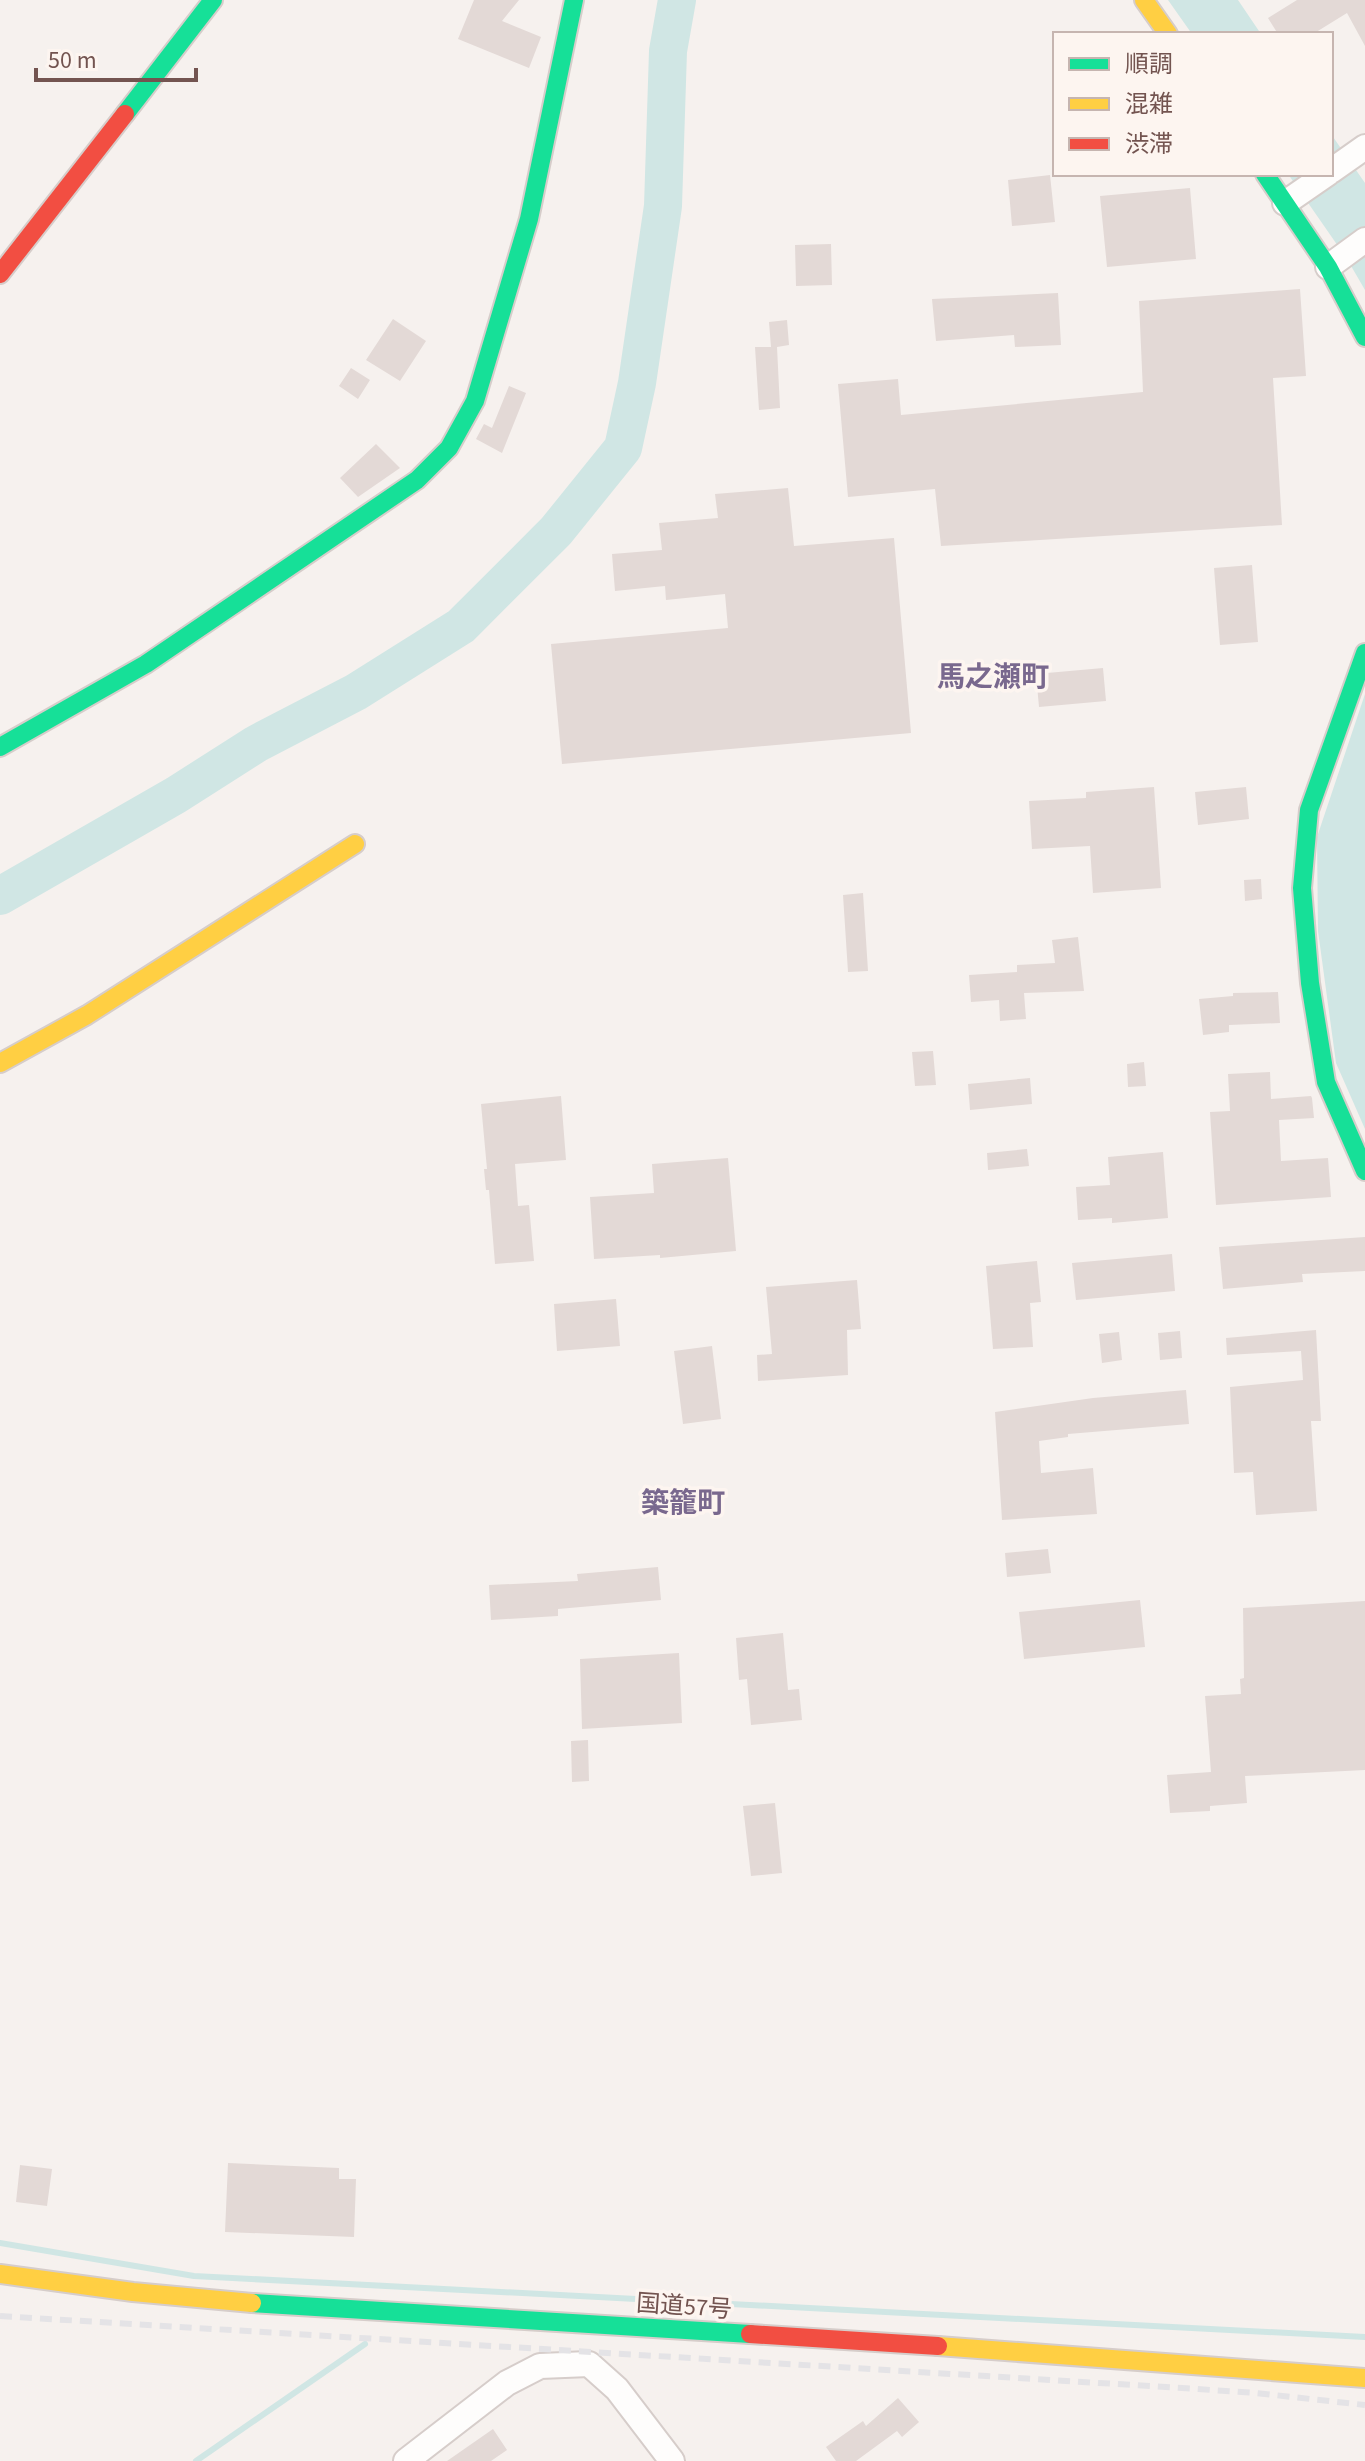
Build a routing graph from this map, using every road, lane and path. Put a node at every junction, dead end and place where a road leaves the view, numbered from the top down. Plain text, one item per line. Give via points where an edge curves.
1 (213, 0) edge
2 (574, 0) edge
3 (1144, 0) edge
4 (1167, 32) edge
5 (1365, 147) edge
6 (1333, 169) edge
7 (1266, 176) edge
8 (1323, 176) edge
9 (1285, 203) junction
10 (1365, 240) edge
11 (1328, 267) junction
12 (0, 274) edge
13 (1365, 337) edge
14 (1365, 653) edge
15 (0, 747) edge
16 (355, 844) dead end
17 (0, 1063) edge
18 (1365, 1171) edge
19 (0, 2274) edge
20 (1365, 2378) edge
21 (406, 2461) edge
22 (672, 2461) edge

1 - 12 main road
2 - 15 main road via 529,219 475,401 449,448 417,480 146,664
3 - 4 main road
5 - 6 street
7 - 9 main road
8 - 9 street
9 - 11 main road
10 - 11 street
11 - 13 main road
14 - 18 main road via 1309,810 1302,888 1326,1082
16 - 17 main road via 87,1015
19 - 20 main road, 国道57号 via 237,2302 1128,2357
21 - 22 street via 507,2383 540,2366 589,2364 617,2389

